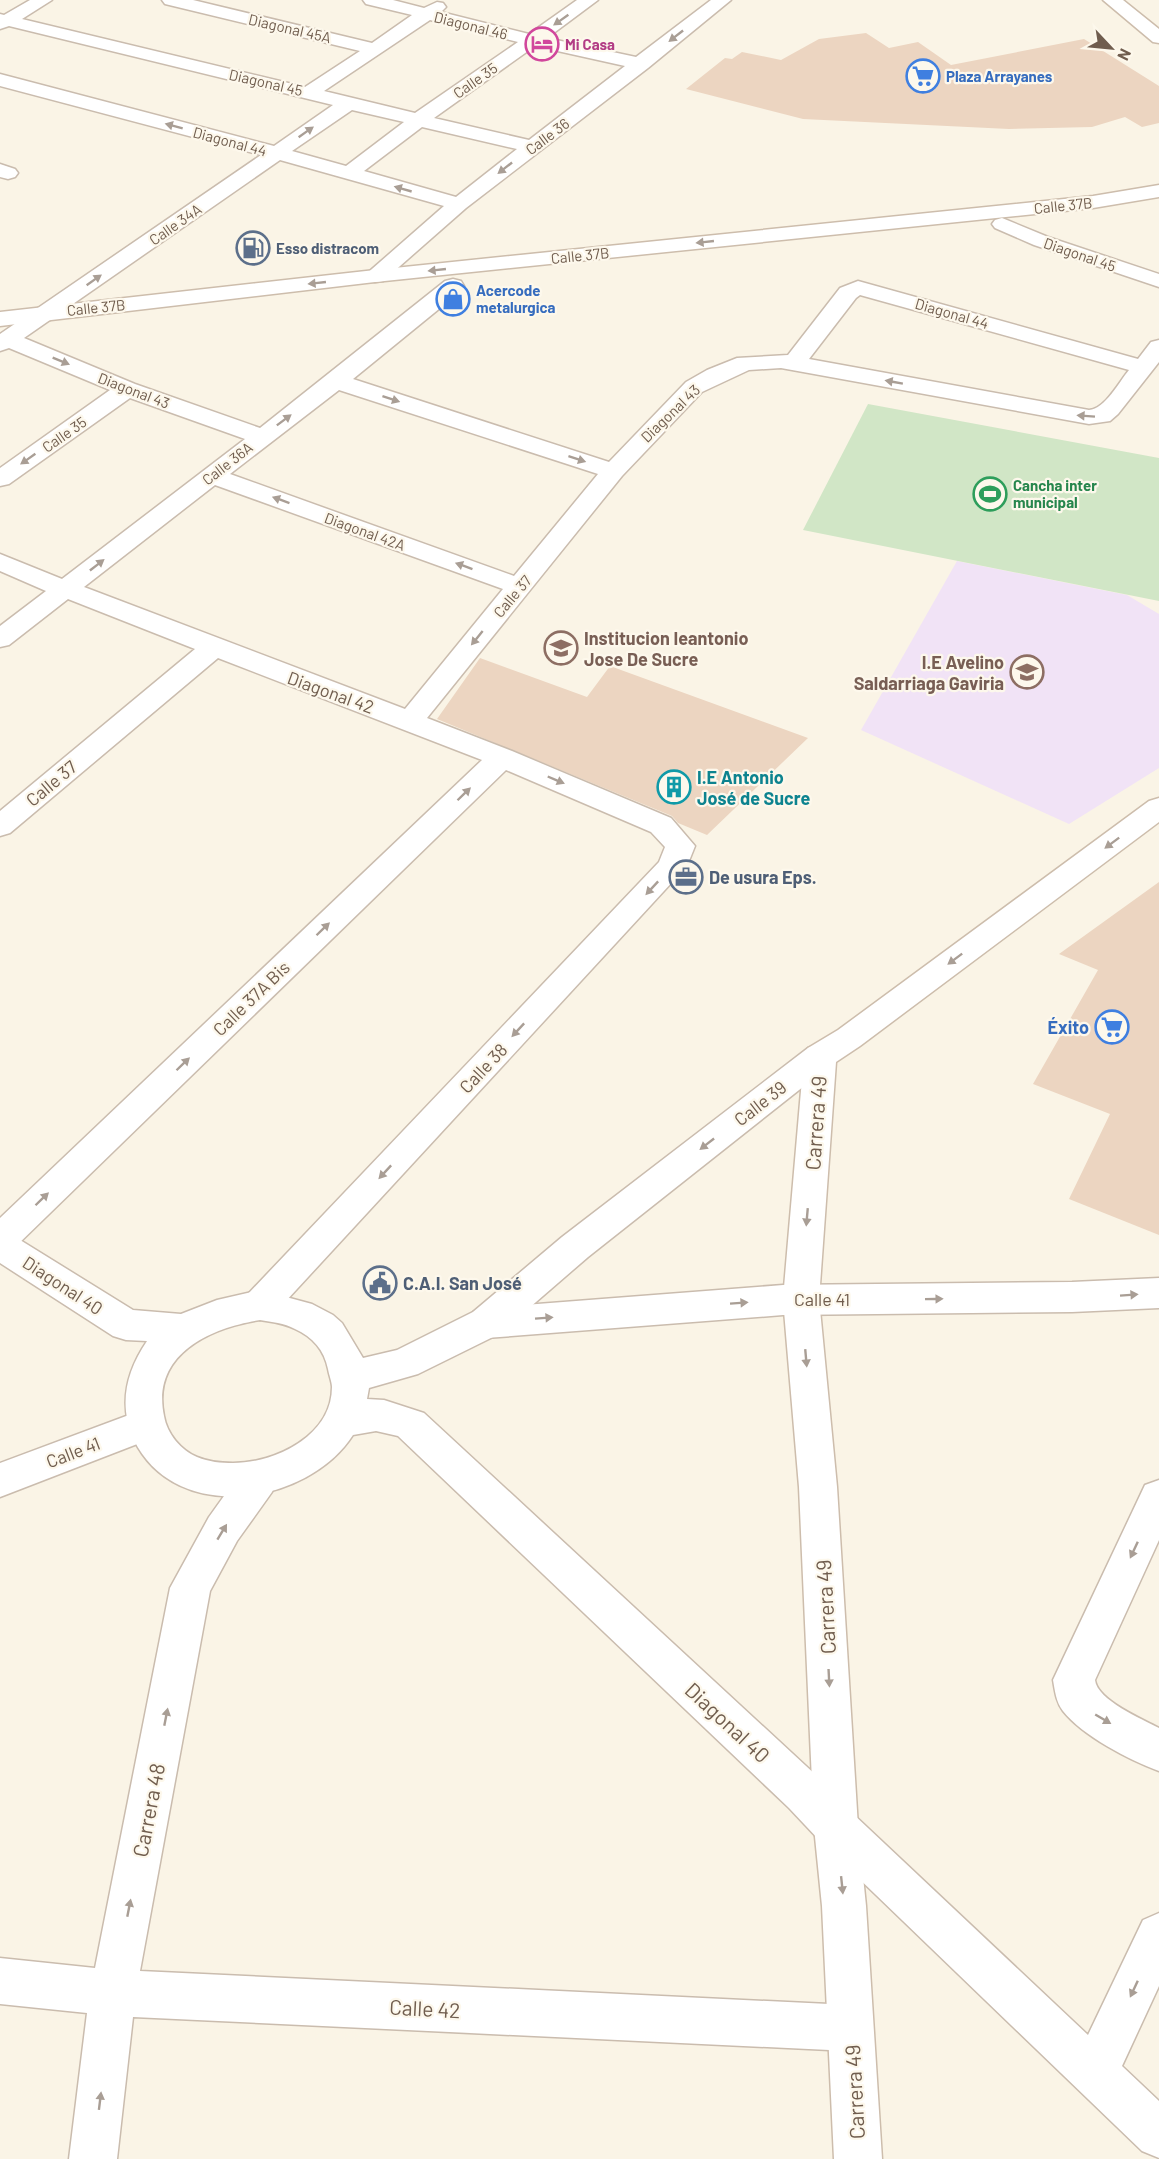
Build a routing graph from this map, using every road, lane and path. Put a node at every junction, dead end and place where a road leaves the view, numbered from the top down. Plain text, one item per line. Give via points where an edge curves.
1 (43, 0) edge
2 (171, 0) edge
3 (372, 0) edge
4 (447, 0) edge
5 (589, 0) edge
6 (722, 0) edge
7 (1113, 0) edge
8 (426, 15) junction
9 (2, 21) edge
10 (1159, 38) edge
11 (532, 40) junction
12 (375, 49) junction
13 (641, 64) junction
14 (9, 83) edge
15 (309, 93) junction
16 (0, 96) edge
17 (349, 103) junction
18 (420, 119) junction
19 (531, 147) junction
20 (277, 153) junction
21 (349, 173) junction
22 (1159, 191) edge
23 (459, 204) junction
24 (1151, 213) dead end
25 (1002, 224) junction
26 (375, 276) junction
27 (1159, 281) edge
28 (453, 286) junction
29 (46, 313) junction
30 (2, 336) edge
31 (1159, 347) edge
32 (794, 363) junction
33 (1142, 367) junction
34 (336, 381) junction
35 (128, 388) junction
36 (262, 437) junction
37 (613, 471) junction
38 (212, 476) junction
39 (0, 479) edge
40 (0, 562) edge
41 (519, 586) junction
42 (66, 590) junction
43 (0, 639) edge
44 (213, 648) junction
45 (410, 721) junction
46 (502, 757) junction
47 (1159, 808) edge
48 (661, 825) joint
49 (0, 826) edge
50 (820, 1056) junction
51 (0, 1240) edge
52 (0, 1245) edge
53 (1159, 1293) edge
54 (801, 1299) junction
55 (260, 1305) junction
56 (486, 1323) junction
57 (126, 1325) junction
58 (183, 1329) junction
59 (149, 1372) junction
60 (351, 1374) junction
61 (341, 1423) junction
62 (145, 1425) junction
63 (0, 1480) edge
64 (258, 1480) junction
65 (1159, 1497) edge
66 (1159, 1751) edge
67 (836, 1827) junction
68 (1159, 1936) edge
69 (0, 1981) edge
70 (113, 1993) junction
71 (850, 2028) junction
72 (1095, 2072) junction
73 (1159, 2134) edge
74 (93, 2159) edge
75 (858, 2159) edge

1 - 9 street
2 - 12 street, Diagonal 45A
3 - 8 street, Diagonal 46
4 - 8 street
5 -> 11 street, Calle 35
6 -> 13 street, Calle 36
7 - 10 street
8 - 11 street, Diagonal 46
8 - 12 street
9 - 15 street, Diagonal 45
11 - 13 street, Diagonal 46
11 - 18 street, Calle 35
12 - 15 street
13 - 19 street, Calle 36
14 - 16 street
20 -> 14 street, Diagonal 44
15 - 17 street, Diagonal 45
17 - 18 street, Diagonal 45
20 -> 17 street, Calle 34A
18 - 19 street, Diagonal 45
18 - 21 street, Calle 35
19 -> 23 street, Calle 36
20 - 21 street, Diagonal 44
29 -> 20 street, Calle 34A
23 -> 21 street, Diagonal 44
22 -> 26 street, Calle 37B via 1094,202
23 - 26 street, Calle 36
24 - 25 street, Calle 37B
25 - 27 street, Diagonal 45
25 - 28 street, Calle 37B
26 -> 29 street, Calle 37B
28 - 30 street, Calle 37B
28 - 34 street, Calle 36A
29 - 30 street, Calle 34A
30 -> 35 street, Diagonal 43
31 - 33 street
33 -> 32 street, Diagonal 43 via 1110,409 1102,416 1089,417
32 - 33 street, Diagonal 44 via 848,292 858,288
32 - 37 street, Diagonal 43 via 745,363 694,387
36 -> 34 street, Calle 36A
34 -> 37 street
35 - 36 street, Diagonal 43
35 -> 39 street, Calle 35
36 - 38 street, Calle 36A
37 - 41 street, Calle 37
41 -> 38 street, Diagonal 42A
42 -> 38 street, Calle 36A
40 - 42 street, Diagonal 42
41 -> 45 street, Calle 37
42 - 43 street, Calle 36A
42 - 44 street, Diagonal 42
44 - 45 street, Diagonal 42
44 - 49 street, Calle 37
45 - 46 street, Diagonal 42
46 -> 48 street, Diagonal 42
51 -> 46 street, Calle 37A Bis
47 -> 50 street, Calle 39
48 -> 55 street, Calle 38 via 680,846 672,866
50 -> 54 street, Carrera 49
50 -> 56 street, Calle 39 via 575,1247
52 - 57 street, Diagonal 40
54 -> 53 street, Calle 41
56 -> 54 street, Calle 41
54 -> 67 street, Carrera 49 via 818,1487
55 - 58 street via 207,1316
55 - 60 street via 290,1310 317,1322 337,1340
56 - 60 street, Calle 39 via 405,1363
57 - 58 street, Diagonal 40
57 - 59 street
58 - 59 street via 163,1349
59 - 62 street via 142,1399
60 - 61 street via 349,1403
61 - 64 street via 321,1449 292,1468
61 - 67 street, Diagonal 40 via 358,1415 380,1413 411,1424
62 - 63 street, Calle 41
62 - 64 street via 160,1451 187,1471 220,1480
70 -> 64 street, Carrera 48 via 190,1588 223,1529
65 -> 66 street via 1074,1680 1076,1696 1094,1714
67 -> 71 street, Carrera 49
67 - 72 street, Diagonal 40
68 -> 72 street
69 - 70 street, Calle 42
70 - 71 street, Calle 42
74 -> 70 street, Carrera 48
71 - 75 street, Carrera 49
72 - 73 street, Diagonal 40

